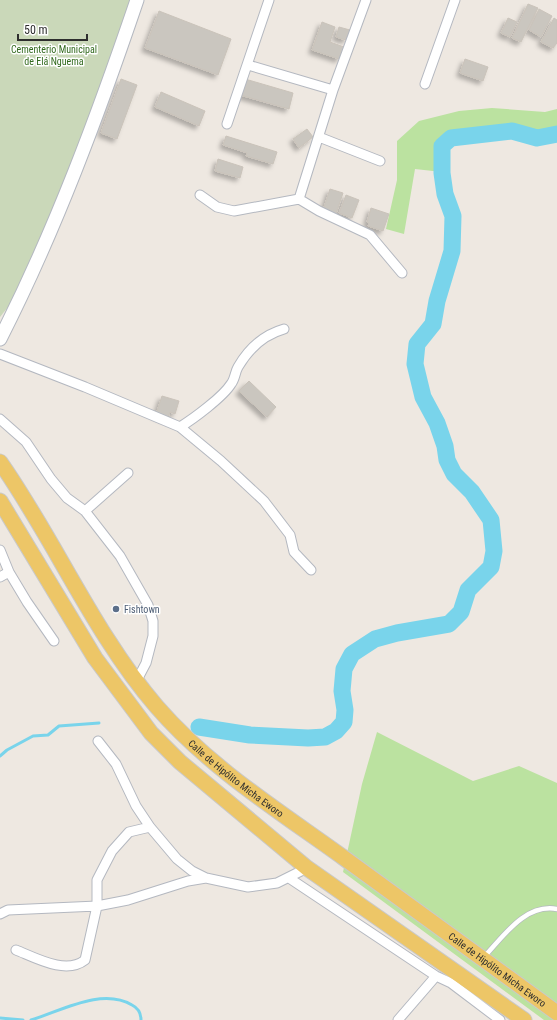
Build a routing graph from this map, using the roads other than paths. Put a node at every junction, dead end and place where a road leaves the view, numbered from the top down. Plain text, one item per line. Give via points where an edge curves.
1 (137, 0) edge
2 (269, 0) edge
3 (366, 0) edge
4 (454, 0) edge
5 (248, 65) junction
6 (425, 84) dead end
7 (333, 90) junction
8 (227, 124) dead end
9 (319, 137) junction
10 (380, 161) dead end
11 (200, 195) dead end
12 (298, 199) junction
13 (402, 273) dead end
14 (14, 312) junction
15 (0, 324) edge
16 (284, 328) dead end
17 (0, 339) edge
18 (0, 354) edge
19 (0, 419) edge
20 (180, 427) junction
21 (0, 462) edge
22 (128, 473) dead end
23 (0, 501) edge
24 (85, 511) junction
25 (0, 550) edge
26 (311, 570) dead end
27 (9, 572) junction
28 (0, 577) edge
29 (54, 641) dead end
30 (136, 682) junction
31 (98, 741) dead end
32 (150, 826) junction
33 (307, 868) junction
34 (206, 878) junction
35 (288, 878) junction
36 (97, 906) junction
37 (557, 909) edge
38 (0, 914) edge
39 (16, 950) dead end
40 (482, 959) junction
41 (436, 976) junction
42 (557, 1013) edge
43 (398, 1020) edge
44 (500, 1020) edge
45 (524, 1020) edge

1 - 14 street via 90,133
2 - 5 street
3 - 7 street
4 - 6 street
5 - 7 street
5 - 8 street
7 - 9 street
9 - 10 street
9 - 12 street
11 - 12 street via 217,207 234,212
12 - 13 street via 370,235
14 - 15 street
14 - 17 street
16 - 20 street via 262,338 243,360 232,384 225,392
18 - 20 street
19 - 24 street via 26,442 50,479 67,498
20 - 26 street via 264,501 290,535 294,552
21 - 30 main road, Calle de Hipólito Micha Eworo
22 - 24 street
23 - 33 main road via 95,658 151,733 180,762
24 - 30 street via 120,556 148,605 153,621 153,636 146,663
25 - 27 street
27 - 28 street
27 - 29 street
30 - 40 main road, Calle de Hipólito Micha Eworo via 188,739 247,790
31 - 32 street via 116,764 136,806
32 - 34 street via 177,859
32 - 36 street via 129,832 112,851 97,880
33 - 35 street
33 - 45 main road
34 - 35 street via 248,887 277,883
34 - 36 street
35 - 41 street
36 - 38 street via 8,910
36 - 39 street via 85,960 78,965 65,967
37 - 40 lane via 536,910 521,918
40 - 42 main road, Calle de Hipólito Micha Eworo
41 - 43 street
41 - 44 street via 451,983

